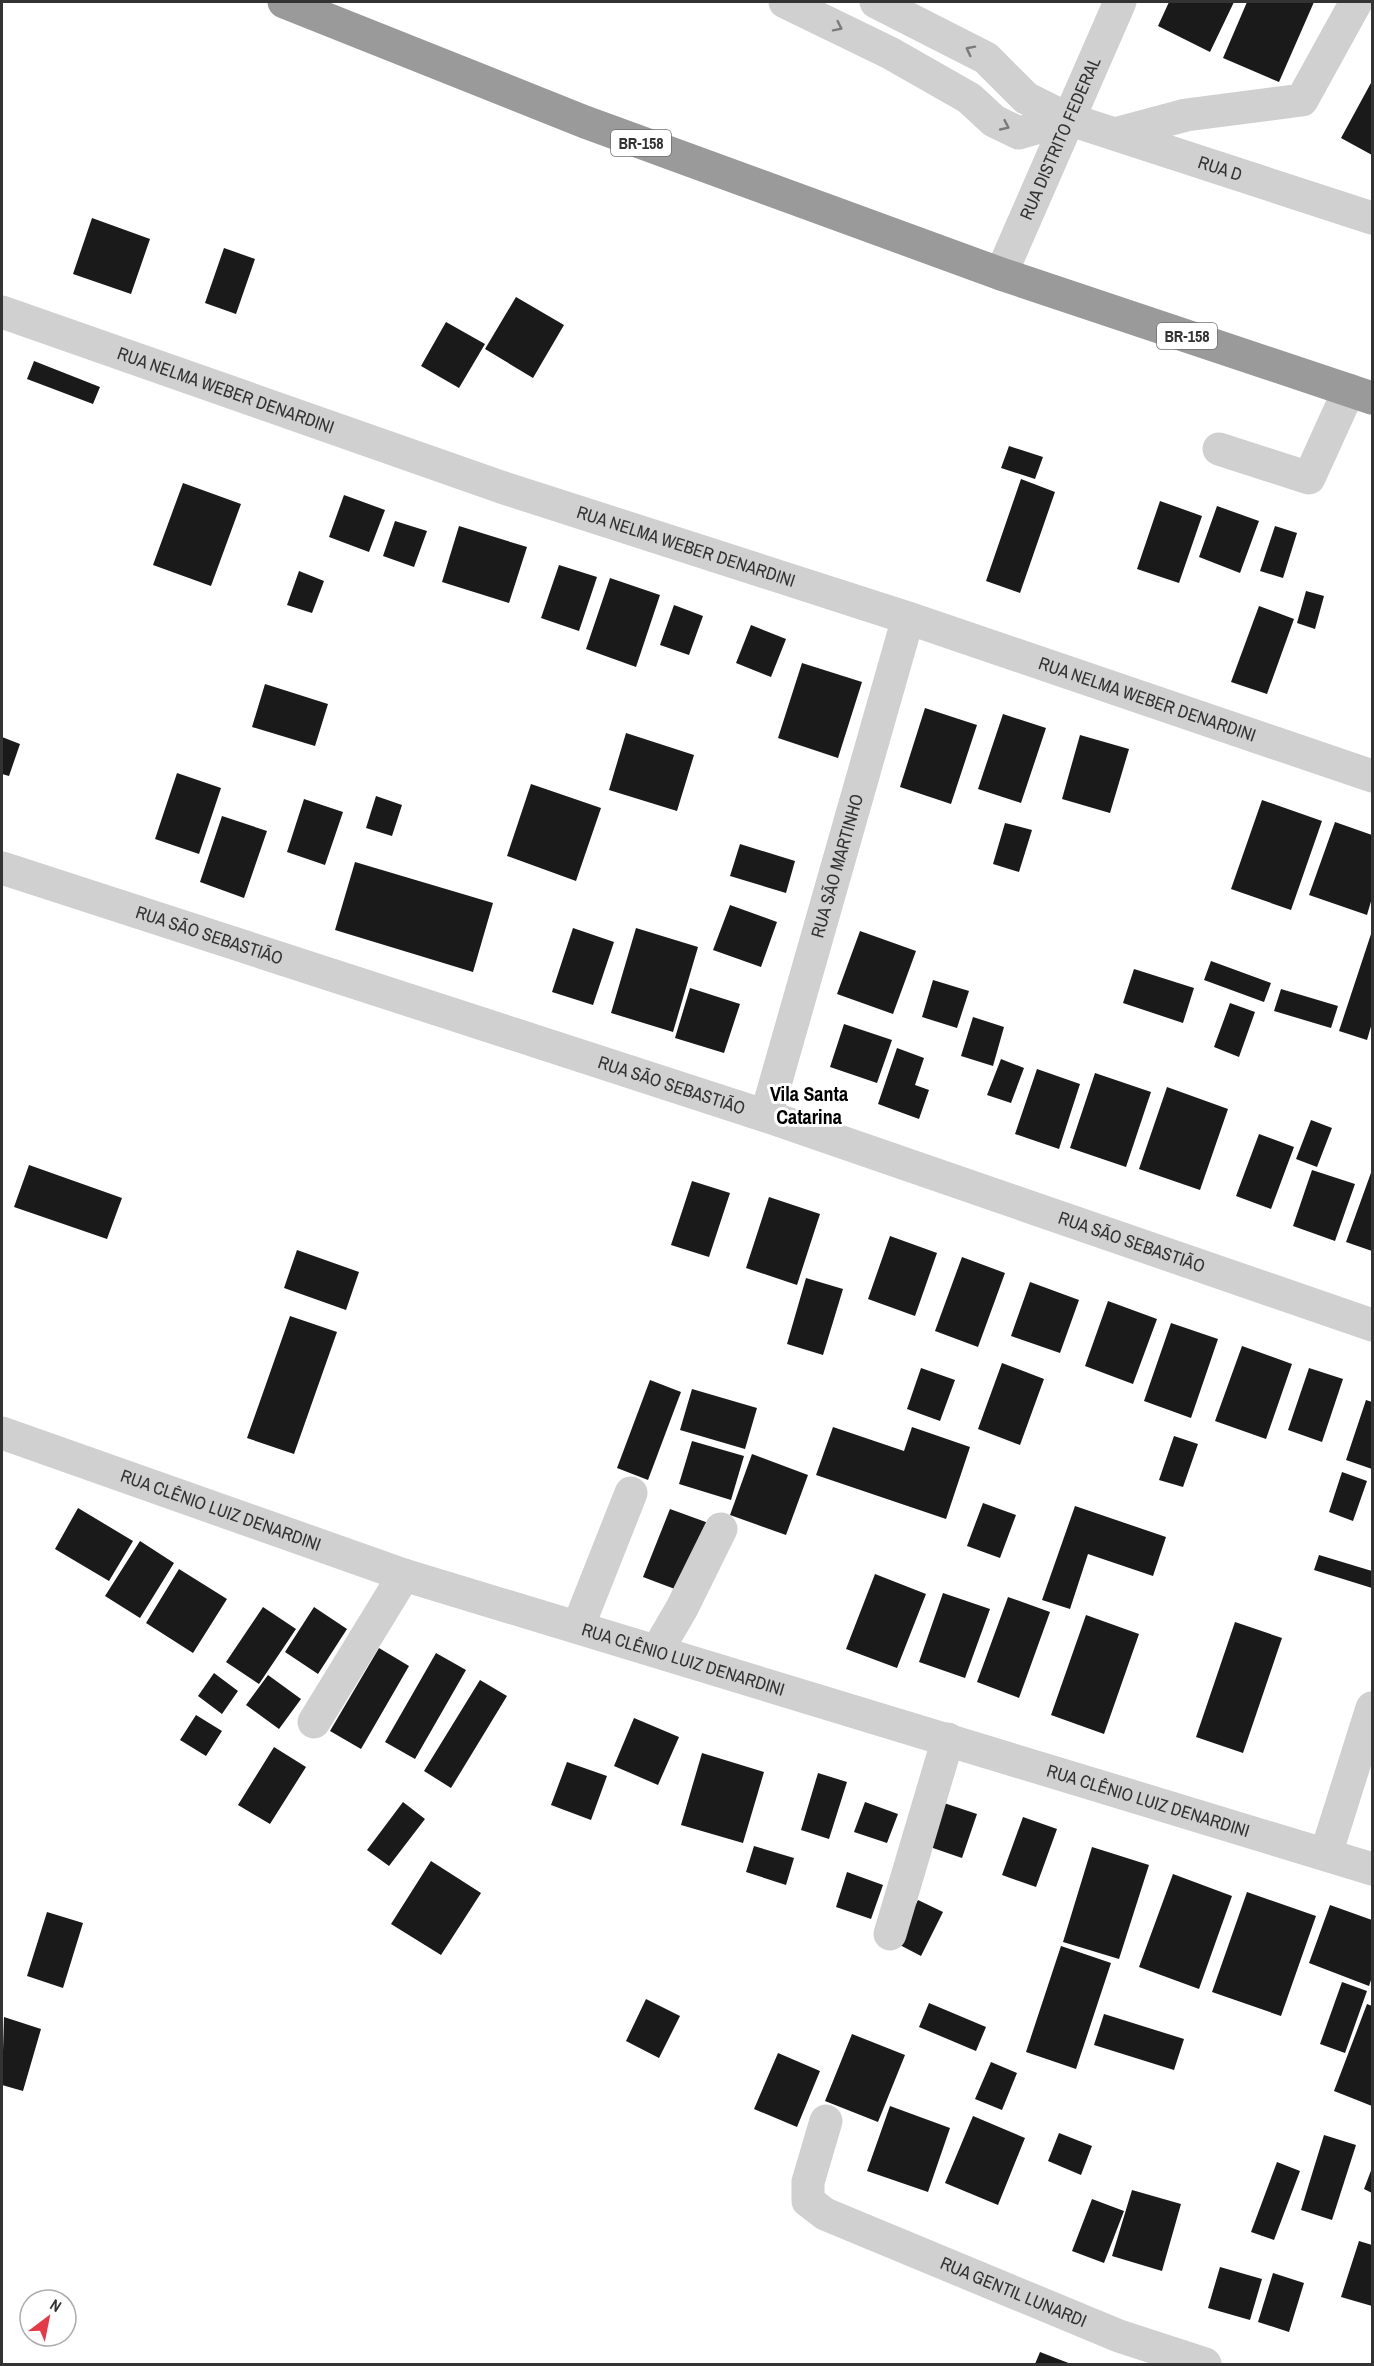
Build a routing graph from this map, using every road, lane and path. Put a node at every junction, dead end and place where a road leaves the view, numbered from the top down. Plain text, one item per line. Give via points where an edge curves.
1 (284, 2) edge
2 (785, 2) edge
3 (876, 2) edge
4 (1120, 2) edge
5 (1356, 2) edge
6 (1068, 119) junction
7 (1115, 134) junction
8 (1372, 218) edge
9 (1001, 274) junction
10 (2, 312) edge
11 (1361, 394) edge
12 (1219, 449) dead end
13 (908, 618) junction
14 (1372, 776) edge
15 (2, 868) edge
16 (766, 1116) junction
17 (1372, 1325) edge
18 (2, 1433) edge
19 (631, 1493) dead end
20 (721, 1529) dead end
21 (404, 1575) junction
22 (578, 1627) junction
23 (657, 1651) junction
24 (1372, 1708) edge
25 (314, 1722) dead end
26 (948, 1739) junction
27 (1326, 1854) junction
28 (1372, 1869) edge
29 (890, 1934) dead end
30 (826, 2121) dead end
31 (1205, 2364) edge

1 - 9 highway, BR-158 via 585,122
2 -> 6 street via 890,53 969,98 994,121 1019,133
6 -> 3 street, RUA D via 1026,98 986,58
4 - 6 street, RUA DISTRITO FEDERAL
5 - 7 street via 1302,100 1186,114
6 - 7 street, RUA D
6 - 9 street, RUA DISTRITO FEDERAL
7 - 8 street, RUA D
9 - 11 highway, BR-158
10 - 13 street, RUA NELMA WEBER DENARDINI via 501,488
11 - 12 street via 1309,478
13 - 14 street, RUA NELMA WEBER DENARDINI
13 - 16 street, RUA SÃO MARTINHO
15 - 16 street, RUA SÃO SEBASTIÃO
16 - 17 street, RUA SÃO SEBASTIÃO
18 - 21 street, RUA CLÊNIO LUIZ DENARDINI
19 - 22 street
20 - 23 street
21 - 22 street, RUA CLÊNIO LUIZ DENARDINI
21 - 25 street
22 - 23 street, RUA CLÊNIO LUIZ DENARDINI
23 - 26 street, RUA CLÊNIO LUIZ DENARDINI
24 - 27 street
26 - 27 street, RUA CLÊNIO LUIZ DENARDINI
26 - 29 street
27 - 28 street, RUA CLÊNIO LUIZ DENARDINI
30 - 31 street, RUA GENTIL LUNARDI via 808,2182 808,2200 825,2214 1119,2336

